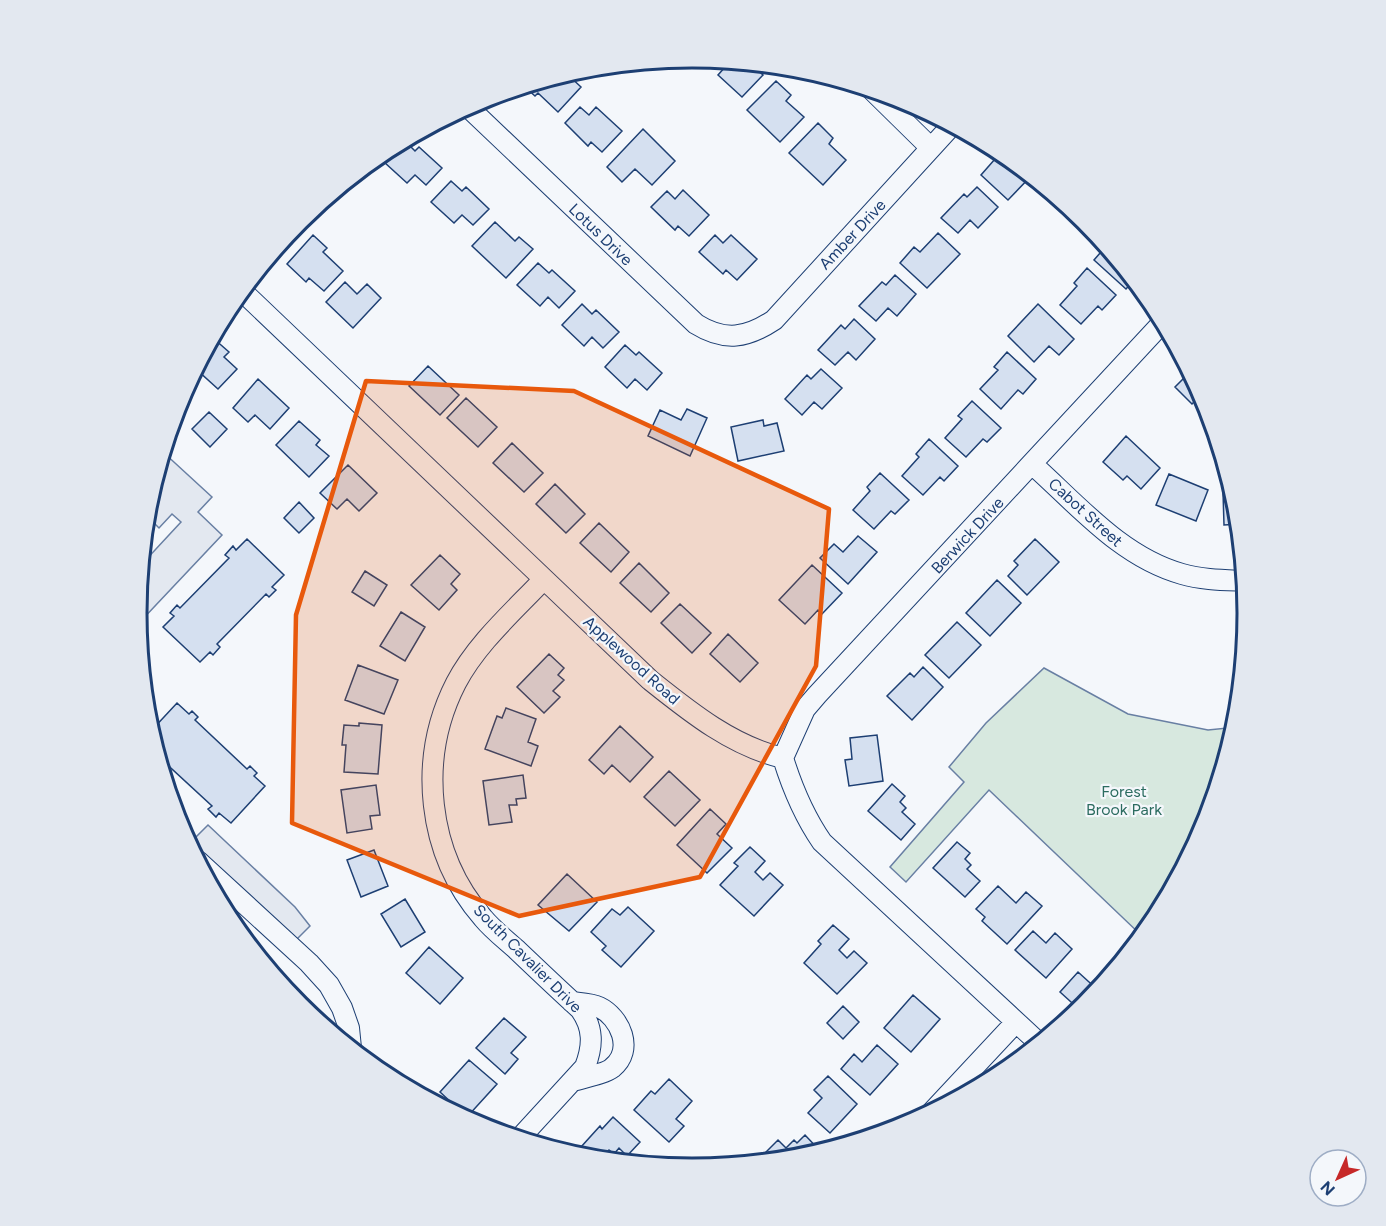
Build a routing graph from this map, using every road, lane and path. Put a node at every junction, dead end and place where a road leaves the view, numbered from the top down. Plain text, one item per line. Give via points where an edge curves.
1 (885, 102) edge
2 (475, 113) edge
3 (947, 131) edge
4 (931, 148) junction
5 (248, 297) edge
6 (1158, 328) edge
7 (746, 334) joint
8 (1032, 464) junction
9 (544, 579) junction
10 (1237, 580) edge
11 (783, 758) junction
12 (217, 879) edge
13 (572, 1002) junction
14 (1016, 1022) junction
15 (350, 1037) edge
16 (1034, 1039) edge
17 (573, 1081) junction
18 (948, 1094) edge
19 (525, 1132) edge

1 - 4 street
2 - 7 street, Lotus Drive via 696,324 716,334
3 - 4 street, Amber Drive
4 - 7 street, Amber Drive via 774,320
5 - 9 street, Applewood Road
6 - 8 street, Berwick Drive
8 - 10 street, Cabot Street via 1132,552 1183,574
8 - 11 street, Berwick Drive via 805,709
9 - 11 street, Applewood Road via 680,704 736,740
9 - 13 street, South Cavalier Drive via 480,648 457,682 438,732 433,791 442,846 464,892 484,919
11 - 14 street via 797,797 822,842
12 - 15 street via 329,985 342,1008
13 - 17 street, South Cavalier Drive via 585,1016 592,1039 585,1066
13 - 17 street via 598,1006 616,1019 623,1037 623,1053 612,1068
14 - 16 street
14 - 18 street
17 - 19 street, South Cavalier Drive

